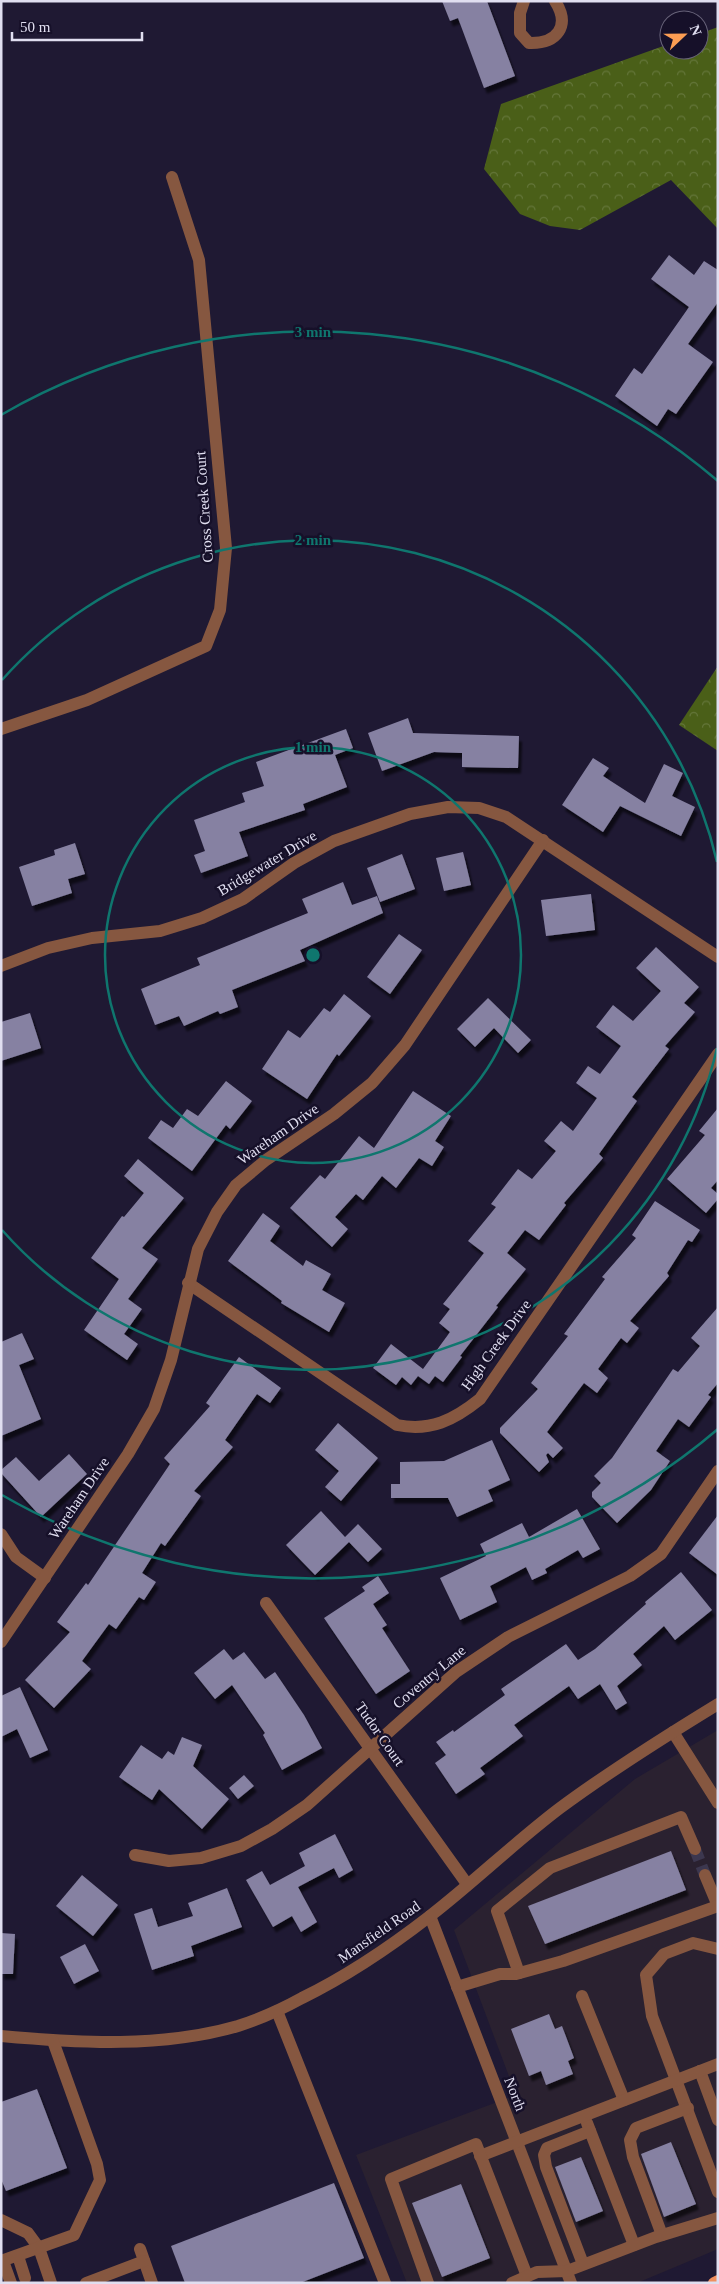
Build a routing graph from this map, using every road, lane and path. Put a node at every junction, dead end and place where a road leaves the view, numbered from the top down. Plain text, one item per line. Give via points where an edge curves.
1 (524, 1) edge
2 (555, 1) edge
3 (172, 178) dead end
4 (1, 729) edge
5 (543, 840) junction
6 (718, 958) edge
7 (1, 966) edge
8 (718, 1054) edge
9 (188, 1283) junction
10 (718, 1471) edge
11 (1, 1534) edge
12 (45, 1578) junction
13 (266, 1603) dead end
14 (1, 1642) edge
15 (718, 1704) edge
16 (673, 1732) junction
17 (370, 1749) junction
18 (718, 1803) edge
19 (695, 1850) tunnel mouth
20 (135, 1855) dead end
21 (705, 1875) tunnel mouth
22 (467, 1884) junction
23 (718, 1906) edge
24 (430, 1916) junction
25 (718, 1949) edge
26 (519, 1973) junction
27 (457, 1987) junction
28 (582, 1996) dead end
29 (277, 2011) junction
30 (1, 2036) edge
31 (53, 2041) junction
32 (717, 2065) edge
33 (700, 2071) junction
34 (677, 2080) junction
35 (624, 2100) junction
36 (688, 2108) junction
37 (584, 2116) junction
38 (718, 2120) edge
39 (590, 2131) junction
40 (517, 2142) junction
41 (480, 2156) junction
42 (718, 2192) edge
43 (718, 2218) edge
44 (1, 2220) edge
45 (662, 2235) junction
46 (634, 2245) junction
47 (39, 2248) junction
48 (140, 2249) dead end
49 (18, 2256) junction
50 (2, 2261) edge
51 (144, 2261) junction
52 (584, 2264) junction
53 (527, 2276) junction
54 (569, 2277) edge
55 (26, 2278) dead end
56 (718, 2281) edge
57 (383, 2282) edge
58 (11, 2283) edge
59 (51, 2283) edge
60 (86, 2283) edge
61 (152, 2283) edge
62 (428, 2283) edge
63 (512, 2283) edge
64 (714, 2283) edge

1 - 2 street via 520,13 520,34 529,43 536,43 559,32 561,11
3 - 4 street, Cross Creek Court via 199,260 226,548 220,610 206,646 86,700
5 - 6 street, Bridgewater Drive
5 - 7 street, Bridgewater Drive via 506,817 479,808 448,807 410,814 334,841 294,863 243,899 202,918 160,931 92,938 48,948
5 - 9 street, Wareham Drive via 405,1045 372,1083 236,1185 217,1212 198,1249
8 - 9 street, High Creek Drive via 480,1399 464,1411 430,1427 397,1425
9 - 12 street, Wareham Drive via 171,1360 154,1409 128,1454
10 - 17 street, Coventry Lane via 661,1554 630,1576 508,1637 456,1672
11 - 12 street via 16,1557
12 - 14 street, Wareham Drive
13 - 17 street, Tudor Court
15 - 16 street, Mansfield Road
16 - 18 street
16 - 22 street, Mansfield Road via 560,1808
17 - 20 street, Coventry Lane via 307,1805 241,1846 201,1858 169,1861
17 - 22 street, Tudor Court
19 - 26 street via 681,1817 550,1868 498,1911
21 - 23 street
22 - 24 street, Mansfield Road
23 - 26 street via 563,1961
24 - 27 street, North
24 - 29 street, Mansfield Road via 342,1978
25 - 34 street via 693,1943 664,1954 646,1974 652,2016
26 - 27 street via 500,1974
27 - 40 street, North
28 - 35 street
29 - 31 street, Mansfield Road via 238,2026 187,2036 134,2042
29 - 57 street
30 - 31 street, Mansfield Road
31 - 47 street via 100,2180 74,2234
32 - 33 street
33 - 34 street
33 - 38 street
34 - 35 street
34 - 36 street
35 - 37 street
36 - 42 street
36 - 45 street via 636,2128 630,2140 633,2157
37 - 39 street
37 - 40 street
39 - 46 street
39 - 52 street via 547,2148 544,2155
40 - 41 street
40 - 54 street, North
41 - 53 street
41 - 62 street via 476,2144 391,2179
43 - 45 street
44 - 47 street via 28,2232
45 - 46 street
46 - 52 street
47 - 49 street
47 - 59 street
48 - 51 street
49 - 50 street
49 - 55 street
50 - 58 street
51 - 60 street
51 - 61 street
52 - 54 street
53 - 54 street via 537,2272
53 - 63 street
56 - 64 main road

